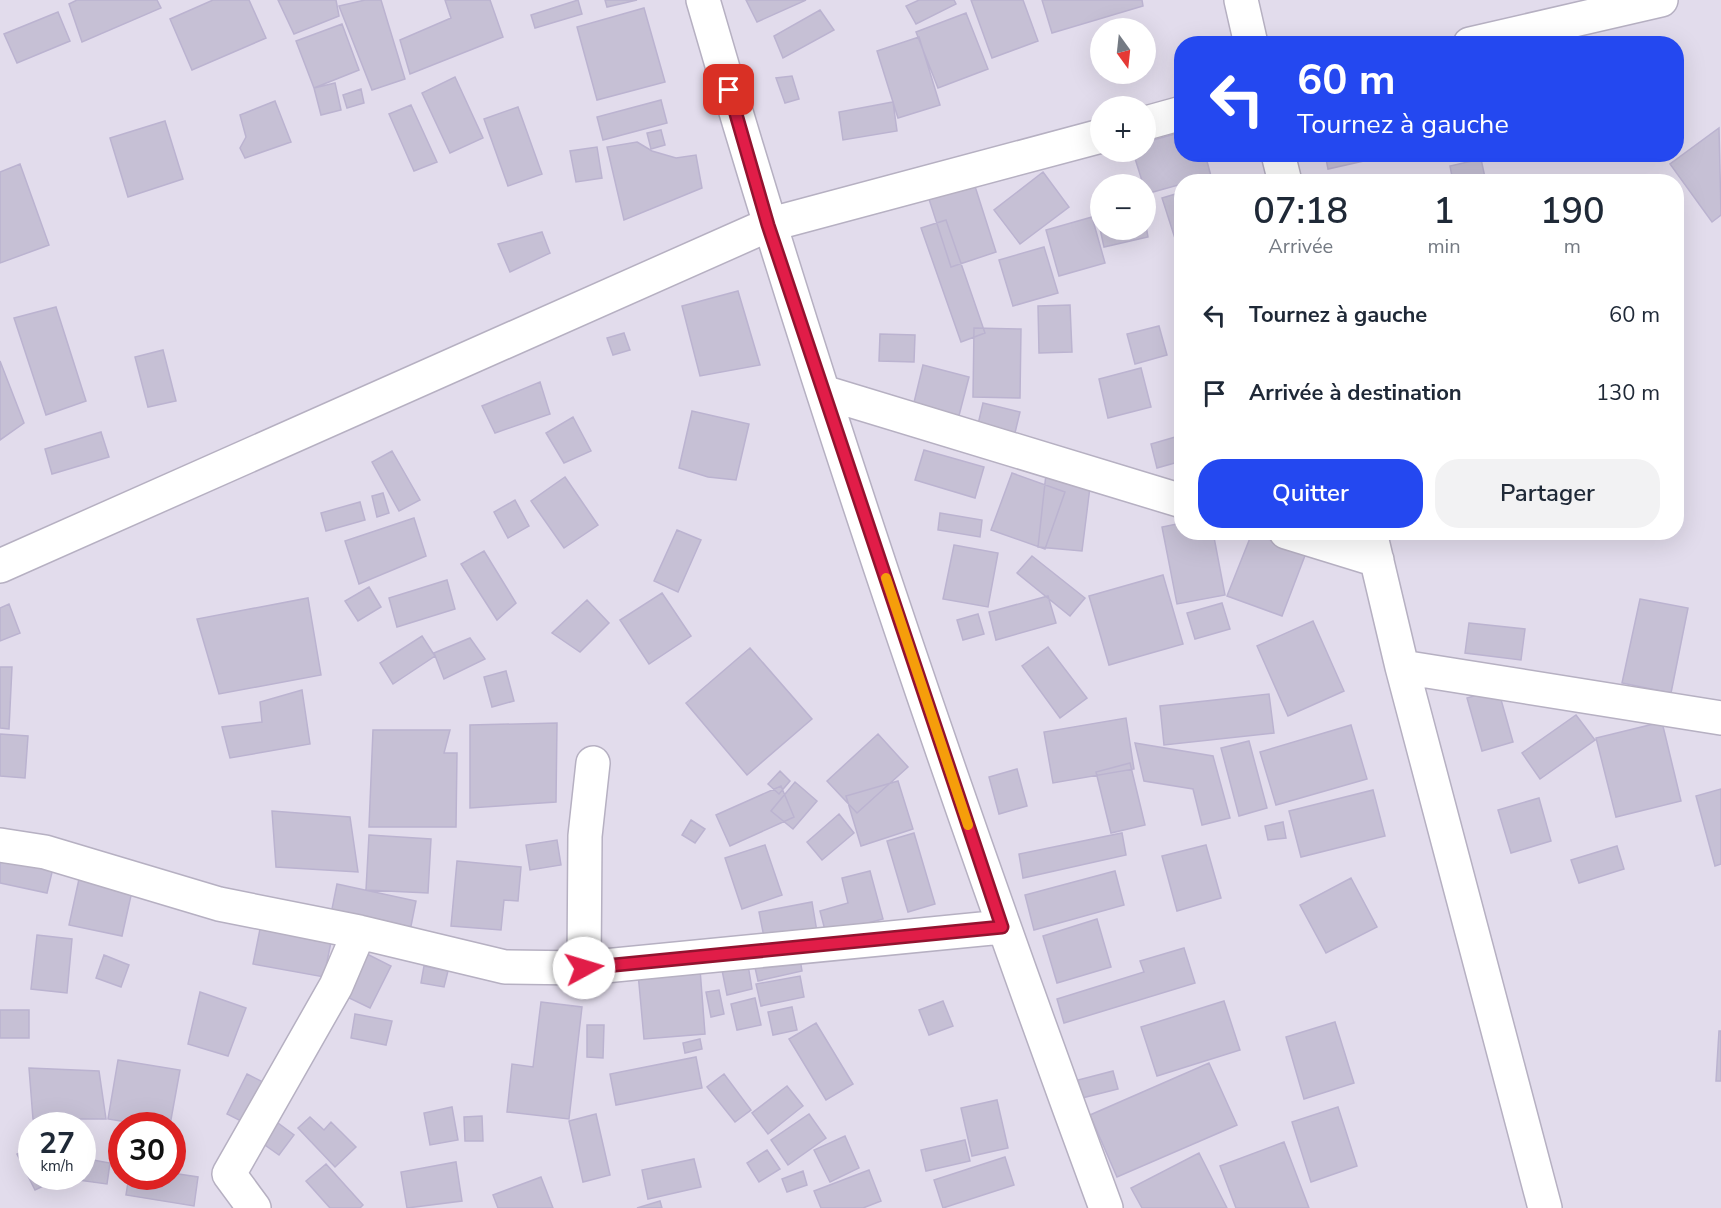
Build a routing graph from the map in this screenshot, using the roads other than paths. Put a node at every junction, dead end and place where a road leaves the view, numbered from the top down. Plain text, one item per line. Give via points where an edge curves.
1 (703, 0) edge
2 (1241, 0) edge
3 (1659, 0) edge
4 (1249, 36) edge
5 (1504, 36) edge
6 (1174, 115) edge
7 (1156, 120) edge
8 (1090, 139) edge
9 (768, 225) junction
10 (824, 392) junction
11 (1174, 499) edge
12 (1336, 540) edge
13 (1373, 546) edge
14 (0, 566) edge
15 (1402, 667) junction
16 (1721, 718) edge
17 (592, 763) dead end
18 (0, 845) edge
19 (1002, 927) junction
20 (358, 932) junction
21 (584, 968) junction
22 (254, 1208) edge
23 (1106, 1208) edge
24 (1545, 1208) edge

1 - 9 street
2 - 4 street
3 - 5 street
6 - 7 street
8 - 9 street
9 - 10 street
9 - 14 street
10 - 11 street
10 - 19 street
12 - 13 street
13 - 15 street
15 - 16 street
15 - 24 street
17 - 21 street via 585,836
18 - 20 street via 45,852 219,904
19 - 21 street
19 - 23 street
20 - 21 street via 505,967
20 - 22 street via 336,986 230,1174

